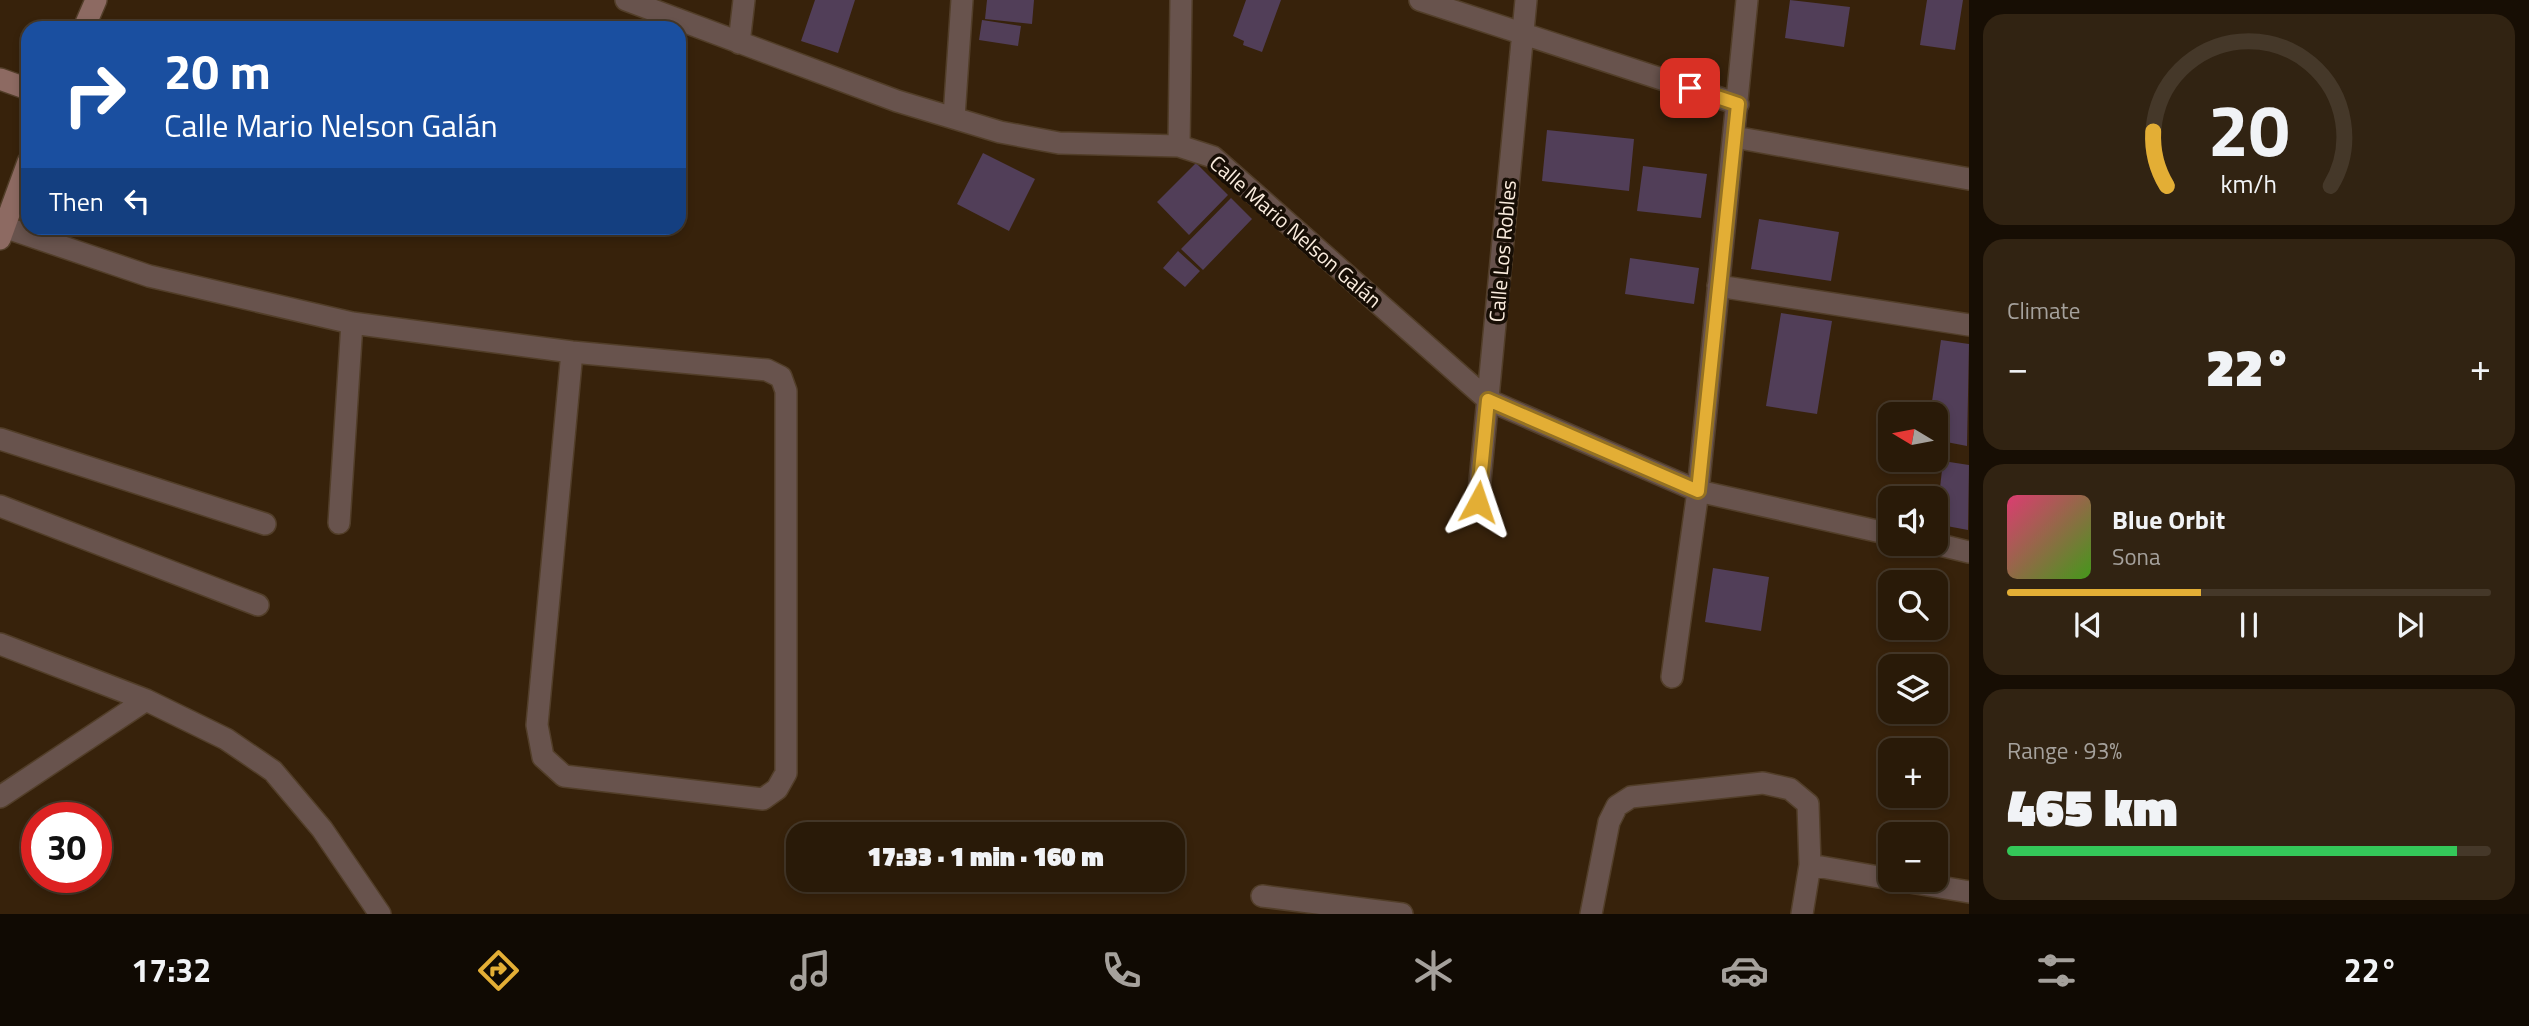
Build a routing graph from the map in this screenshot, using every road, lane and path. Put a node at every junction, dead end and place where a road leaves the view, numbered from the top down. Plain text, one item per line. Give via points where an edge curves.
1 (96, 0) edge
2 (626, 0) edge
3 (744, 0) edge
4 (962, 0) edge
5 (1181, 0) edge
6 (1420, 0) edge
7 (1526, 0) edge
8 (1747, 0) edge
9 (87, 21) edge
10 (681, 21) edge
11 (686, 23) edge
12 (1522, 34) junction
13 (739, 43) junction
14 (0, 79) edge
15 (21, 86) edge
16 (1738, 104) junction
17 (954, 117) junction
18 (1734, 137) junction
19 (1179, 146) junction
20 (1969, 179) edge
21 (21, 181) edge
22 (2, 233) edge
23 (1718, 286) junction
24 (352, 323) junction
25 (1969, 325) edge
26 (572, 352) junction
27 (1488, 400) junction
28 (0, 439) edge
29 (1698, 491) junction
30 (1478, 502) dead end
31 (0, 506) edge
32 (339, 523) dead end
33 (265, 524) dead end
34 (1878, 531) edge
35 (1948, 547) edge
36 (1969, 552) edge
37 (258, 605) dead end
38 (0, 644) edge
39 (1672, 677) dead end
40 (145, 700) junction
41 (0, 797) edge
42 (1810, 865) junction
43 (1878, 877) edge
44 (1948, 888) edge
45 (1969, 892) edge
46 (1262, 897) dead end
47 (1358, 911) edge
48 (380, 914) edge
49 (1402, 914) edge
50 (1591, 914) edge
51 (1802, 914) edge

1 - 9 street
2 - 10 street, Calle Mario Nelson Galán
3 - 13 street
4 - 17 street
5 - 19 street
6 - 12 street
7 - 12 street, Calle Los Robles
8 - 16 street
11 - 13 street, Calle Mario Nelson Galán
12 - 16 street
12 - 27 street, Calle Los Robles
13 - 17 street, Calle Mario Nelson Galán
14 - 15 street
16 - 18 street
17 - 19 street, Calle Mario Nelson Galán via 1000,132 1059,143
18 - 20 street
18 - 23 street
19 - 27 street, Calle Mario Nelson Galán via 1222,164
21 - 22 street
22 - 24 street via 149,276
23 - 25 street
23 - 29 street
24 - 26 street
24 - 32 street
26 - 26 street via 537,725 543,757 564,776 763,799 778,789 786,773 786,391 781,377 767,370
27 - 29 street, Calle Mario Nelson Galán
27 - 30 street, Calle Los Robles
28 - 33 street
29 - 34 street, Calle Mario Nelson Galán
29 - 39 street
31 - 37 street
35 - 36 street
38 - 40 street
40 - 41 street
40 - 48 street via 226,740 273,771 322,829
42 - 43 street
42 - 50 street via 1808,804 1790,789 1763,783 1632,797 1618,806 1609,822
42 - 51 street
44 - 45 street
46 - 47 street
47 - 49 street

